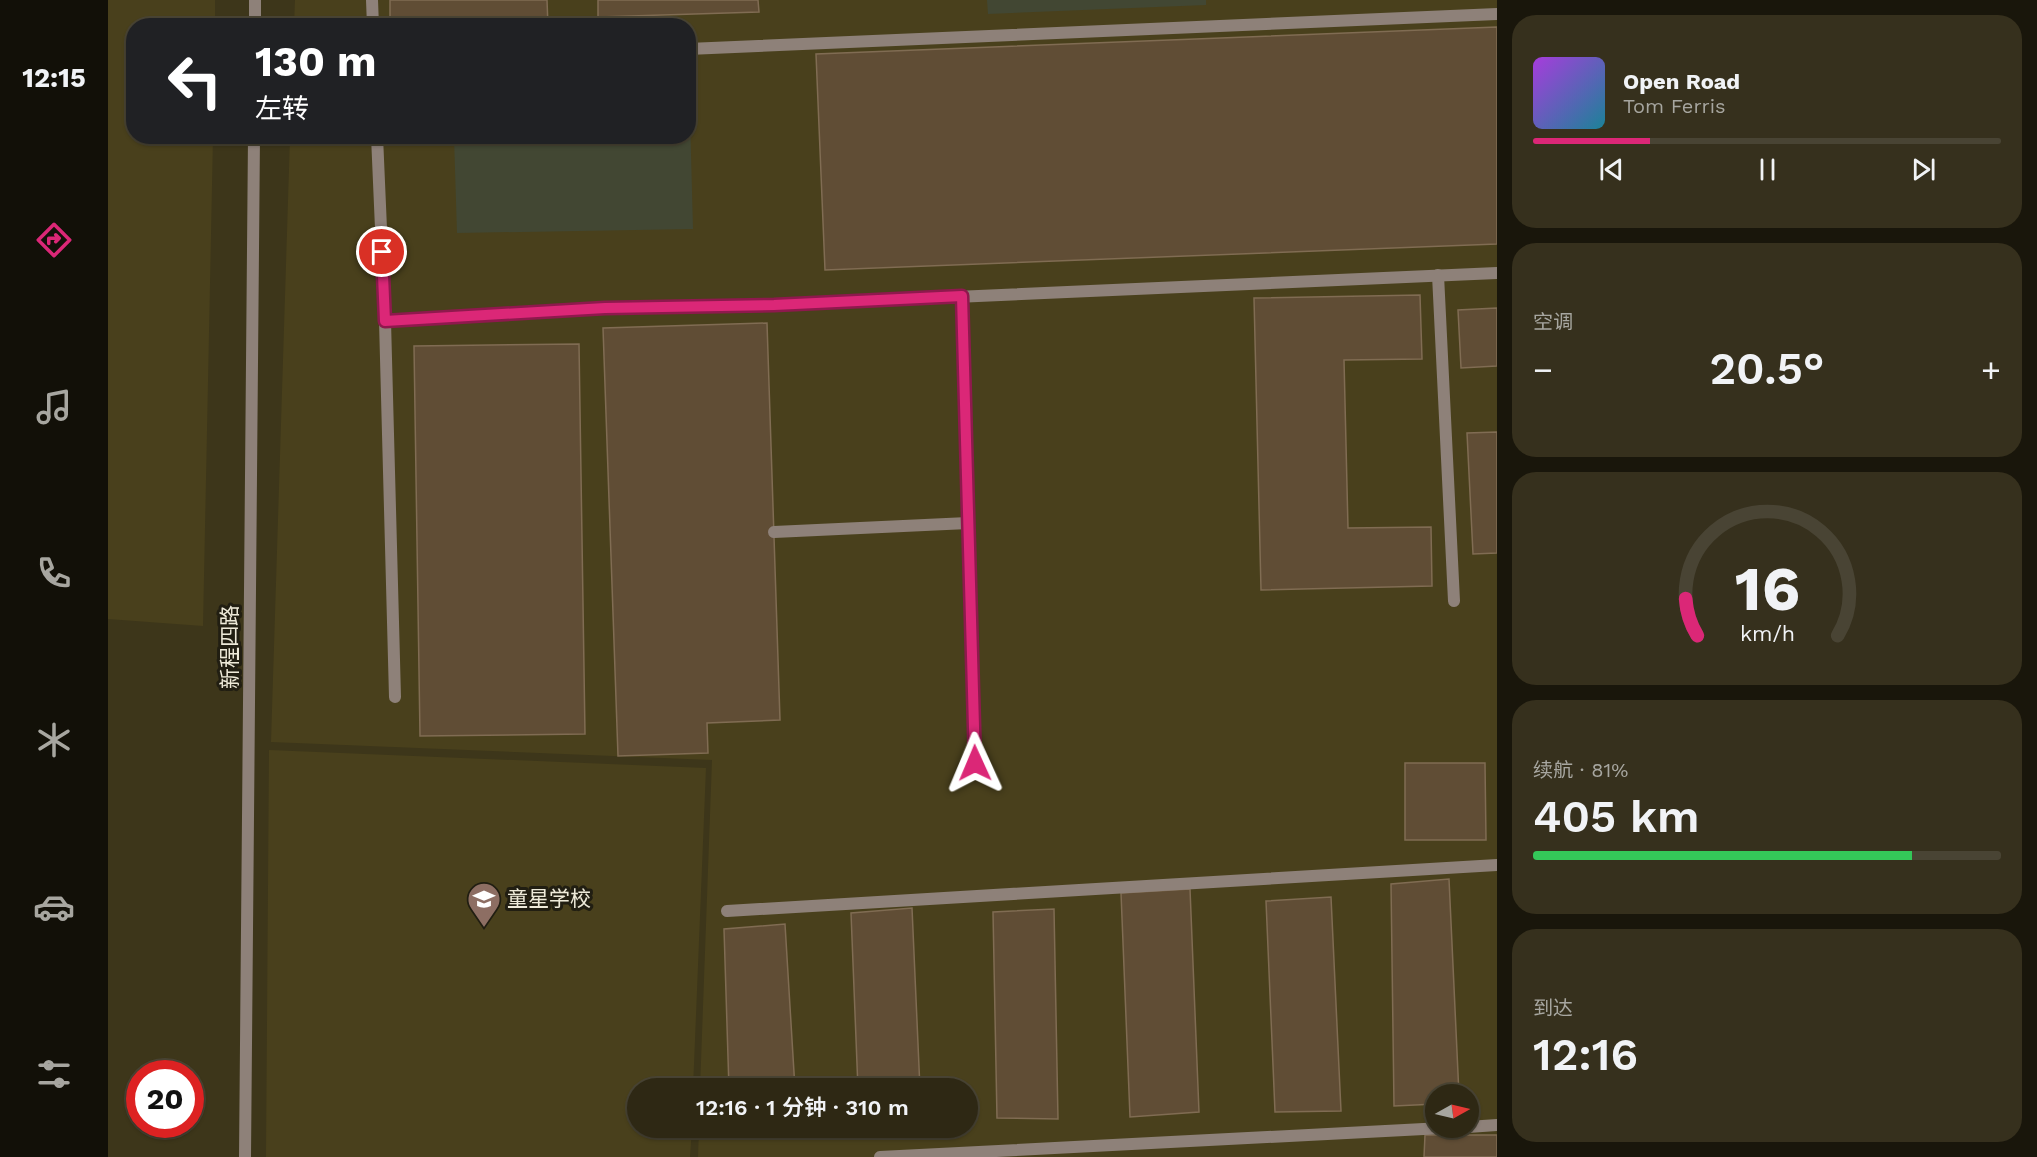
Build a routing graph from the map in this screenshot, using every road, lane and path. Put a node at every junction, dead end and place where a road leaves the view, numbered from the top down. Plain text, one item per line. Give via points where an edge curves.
1 (255, 0) edge
2 (372, 0) edge
3 (1497, 14) edge
4 (255, 18) edge
5 (373, 18) edge
6 (696, 49) edge
7 (254, 144) edge
8 (377, 144) edge
9 (1497, 273) edge
10 (1438, 275) junction
11 (962, 296) junction
12 (385, 321) junction
13 (968, 523) junction
14 (774, 531) dead end
15 (1454, 601) dead end
16 (395, 697) dead end
17 (975, 763) dead end
18 (1497, 865) edge
19 (727, 911) dead end
20 (1497, 1125) edge
21 (1479, 1126) edge
22 (1425, 1129) edge
23 (245, 1157) edge
24 (880, 1157) edge

1 - 4 street
2 - 5 street
3 - 6 street
7 - 23 street, 新程四路
8 - 12 street
9 - 10 street
10 - 11 street
10 - 15 street
11 - 12 street via 605,308
11 - 13 street
12 - 16 street
13 - 14 street
13 - 17 street
18 - 19 street
20 - 21 street
22 - 24 street

